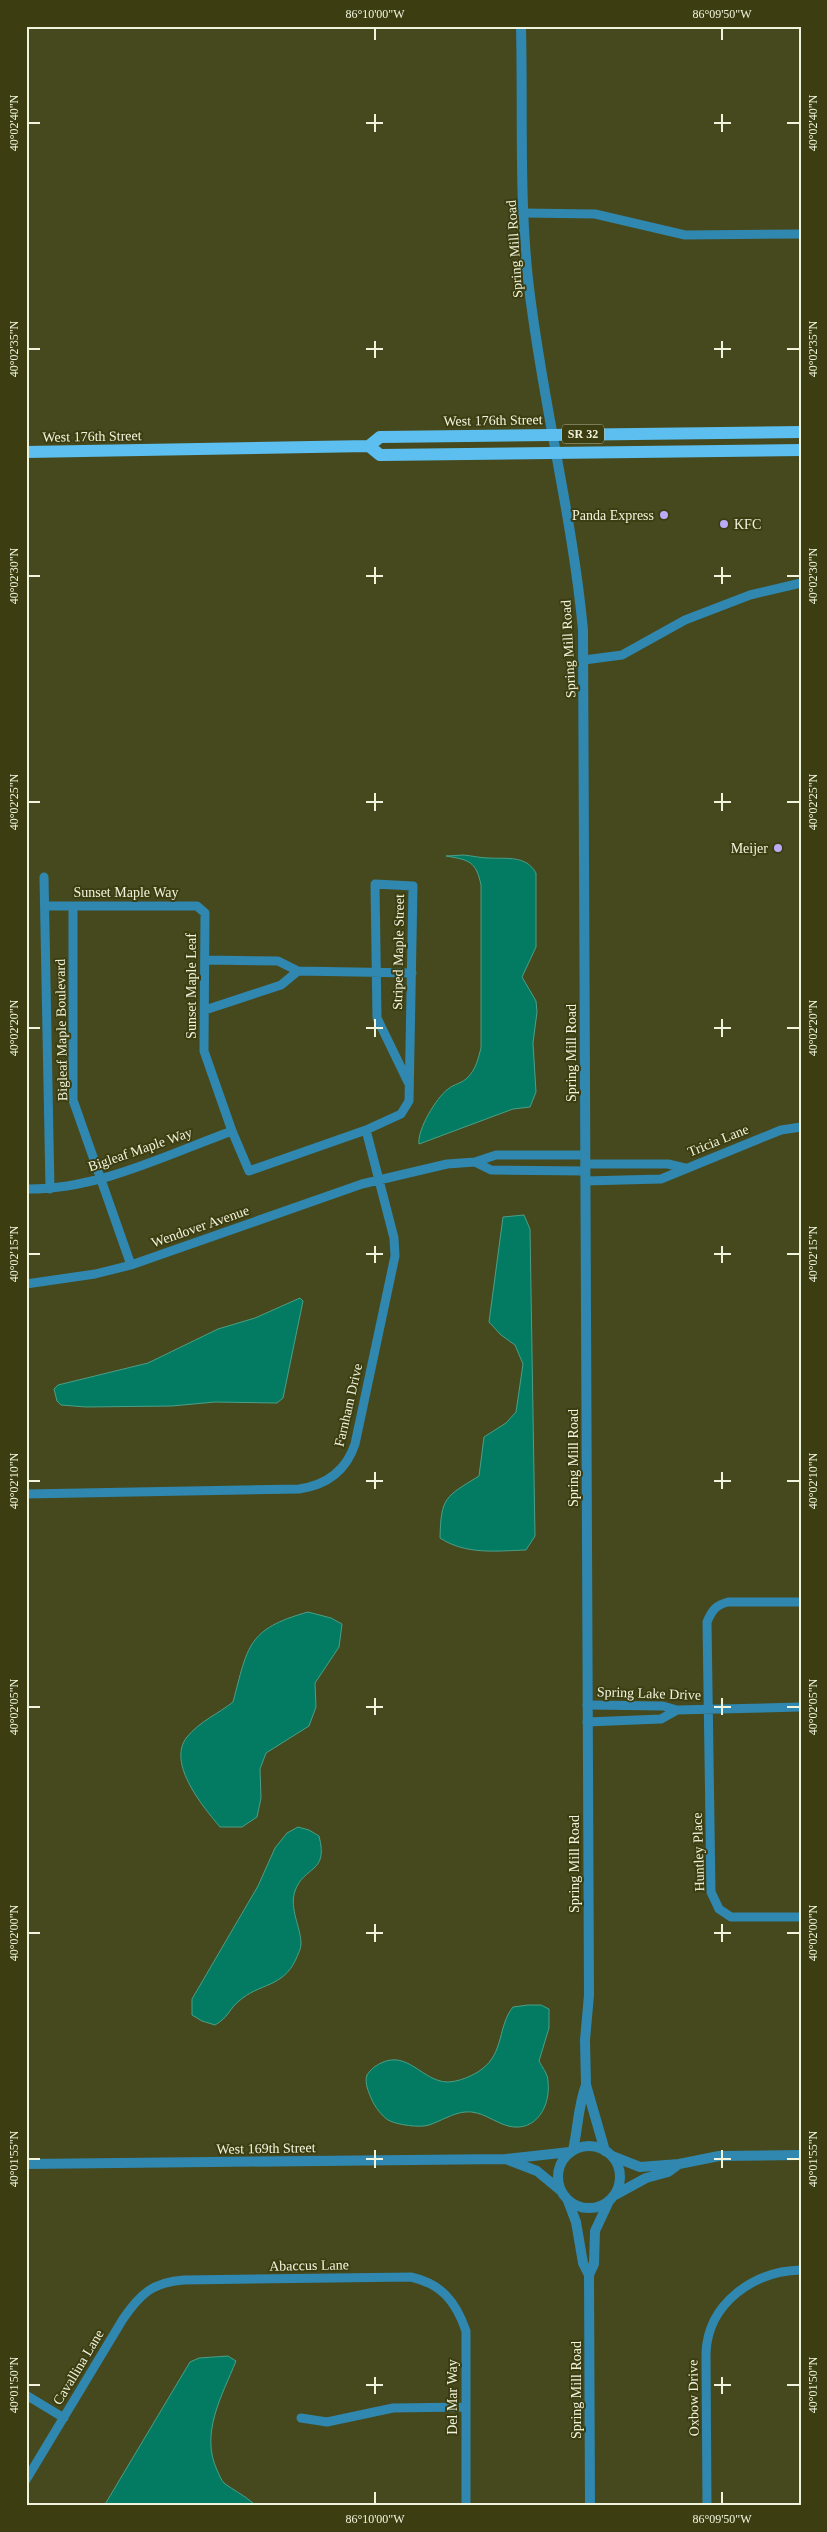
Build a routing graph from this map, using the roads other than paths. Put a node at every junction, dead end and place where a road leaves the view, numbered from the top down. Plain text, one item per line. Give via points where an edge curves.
1 (521, 26) edge
2 (524, 213) junction
3 (801, 234) edge
4 (801, 432) edge
5 (553, 435) junction
6 (368, 446) junction
7 (801, 450) edge
8 (26, 452) edge
9 (556, 453) junction
10 (801, 583) edge
11 (584, 660) junction
12 (44, 877) dead end
13 (45, 906) junction
14 (73, 906) junction
15 (205, 913) joint
16 (205, 960) junction
17 (298, 971) junction
18 (376, 973) junction
19 (412, 973) junction
20 (204, 1010) junction
21 (408, 1082) junction
22 (801, 1128) edge
23 (366, 1130) junction
24 (232, 1131) junction
25 (476, 1162) junction
26 (585, 1168) junction
27 (685, 1168) junction
28 (379, 1178) junction
29 (100, 1180) junction
30 (26, 1189) edge
31 (50, 1189) junction
32 (131, 1265) junction
33 (26, 1284) edge
34 (26, 1494) edge
35 (801, 1602) edge
36 (587, 1705) junction
37 (801, 1707) edge
38 (710, 1709) junction
39 (677, 1710) junction
40 (587, 1722) junction
41 (801, 1917) edge
42 (586, 2085) junction
43 (572, 2151) junction
44 (609, 2154) junction
45 (801, 2155) edge
46 (506, 2159) junction
47 (26, 2164) edge
48 (679, 2164) junction
49 (560, 2190) junction
50 (612, 2198) junction
51 (568, 2201) junction
52 (801, 2270) edge
53 (589, 2275) junction
54 (168, 2281) joint
55 (447, 2294) joint
56 (26, 2395) edge
57 (466, 2407) junction
58 (64, 2418) junction
59 (301, 2418) dead end
60 (26, 2480) edge
61 (466, 2506) edge
62 (590, 2506) edge
63 (708, 2506) edge

1 - 2 street, Spring Mill Road
2 - 3 street via 595,214 685,235
2 - 5 street, Spring Mill Road via 528,280
4 - 5 main road, West 176th Street / SR 32
5 - 6 main road, West 176th Street / SR 32 via 380,437
5 - 9 street, Spring Mill Road
6 - 8 main road, West 176th Street / SR 32
6 - 9 main road, West 176th Street / SR 32 via 380,455
7 - 9 main road, West 176th Street / SR 32
9 - 11 street, Spring Mill Road via 581,602
10 - 11 street via 750,595 685,620 622,655
11 - 26 street, Spring Mill Road
12 - 13 street, Bigleaf Maple Boulevard
13 - 14 street, Sunset Maple Way
13 - 31 street, Bigleaf Maple Boulevard
14 - 15 street, Sunset Maple Way via 197,906
14 - 29 street, Bigleaf Maple Boulevard via 73,1100
15 - 16 street, Sunset Maple Leaf
16 - 17 street via 278,961
16 - 20 street, Sunset Maple Leaf
17 - 18 street
17 - 20 street via 281,985
18 - 19 street
18 - 19 street, Striped Maple Street via 375,884 413,886
18 - 21 street, Striped Maple Street via 376,1018
19 - 21 street, Striped Maple Street
20 - 24 street, Sunset Maple Leaf via 204,1050
21 - 23 street, Striped Maple Street via 409,1101 402,1114
22 - 27 street, Tricia Lane via 781,1130
23 - 24 street, Sunset Maple Leaf via 249,1171
23 - 28 street
24 - 29 street, Bigleaf Maple Way
25 - 26 street, Wendover Avenue via 491,1170
25 - 26 street via 496,1155
25 - 28 street, Wendover Avenue via 447,1164
26 - 27 street, Tricia Lane via 668,1164
26 - 27 street via 662,1179
26 - 36 street, Spring Mill Road
28 - 32 street, Wendover Avenue
28 - 34 street, Farnham Drive via 394,1238 395,1256 355,1444 344,1467 334,1476 312,1487 299,1489
29 - 31 street, Bigleaf Maple Way
29 - 32 street, Bigleaf Maple Boulevard
30 - 31 street, Bigleaf Maple Way
32 - 33 street, Wendover Avenue via 86,1276
35 - 38 street, Huntley Place via 728,1602 712,1610 707,1622
36 - 39 street, Spring Lake Drive via 663,1706
36 - 40 street, Spring Mill Road
37 - 38 street, Spring Lake Drive
38 - 39 street, Spring Lake Drive
38 - 41 street, Huntley Place via 711,1892 714,1902 731,1917
39 - 40 street via 661,1719
40 - 42 street, Spring Mill Road via 589,1995
42 - 43 street, Spring Mill Road via 580,2100 578,2132
42 - 44 street, Spring Mill Road
43 - 44 street via 590,2146
43 - 46 street, West 169th Street
43 - 49 street via 558,2168
44 - 48 street via 640,2167
44 - 50 street via 620,2171 620,2181
45 - 48 street via 719,2156
46 - 47 street, West 169th Street
46 - 49 street, West 169th Street via 537,2171
48 - 50 street
49 - 51 street
50 - 51 street via 593,2209
50 - 53 street, Spring Mill Road via 595,2231 594,2264
51 - 53 street, Spring Mill Road
52 - 63 street, Oxbow Drive via 766,2276 745,2286 731,2297 714,2323 706,2346
53 - 62 street, Spring Mill Road
54 - 55 street, Abaccus Lane via 411,2277 425,2280
54 - 58 street, Cavallina Lane via 135,2302
55 - 57 street, Del Mar Way via 466,2331
56 - 58 street
57 - 59 street via 393,2408 328,2422
57 - 61 street, Del Mar Way
58 - 60 street, Cavallina Lane

